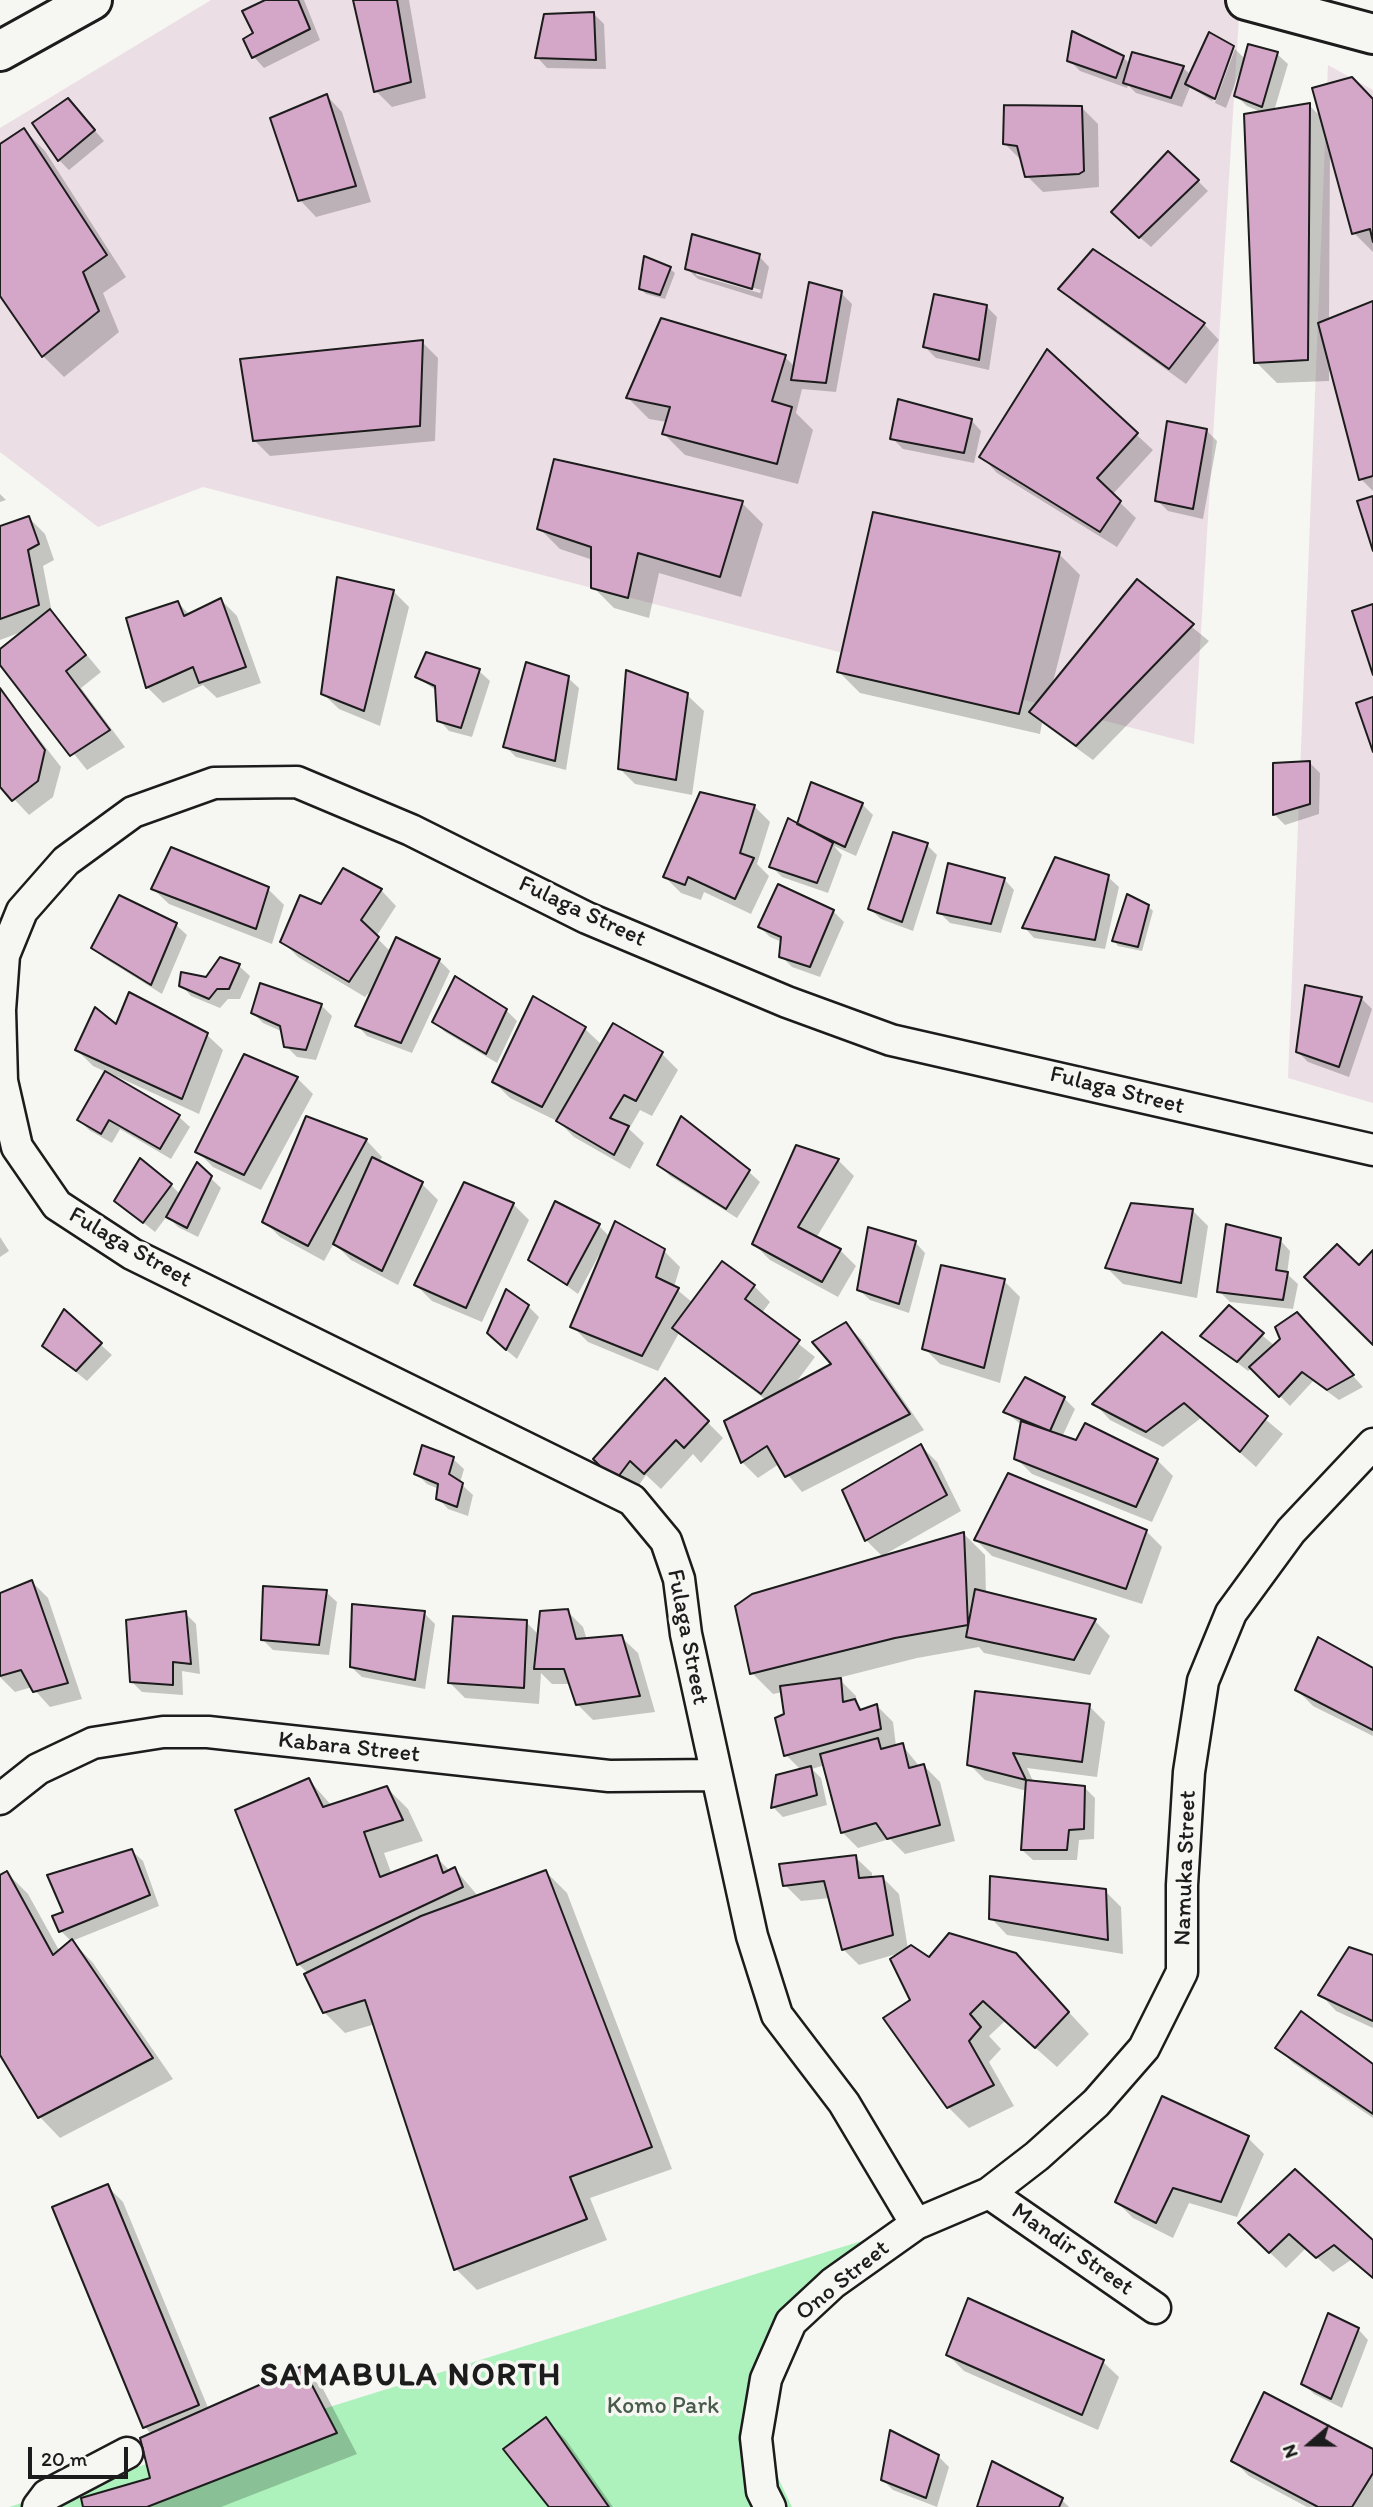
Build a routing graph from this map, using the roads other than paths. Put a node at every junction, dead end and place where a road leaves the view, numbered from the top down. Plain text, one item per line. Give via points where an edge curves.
1 (92, 0) edge
2 (1246, 0) edge
3 (1373, 34) edge
4 (0, 51) edge
5 (1373, 1150) edge
6 (1373, 1444) edge
7 (715, 1775) junction
8 (0, 1800) edge
9 (989, 2193) junction
10 (916, 2224) junction
11 (1155, 2308) dead end
12 (127, 2453) dead end
13 (38, 2507) edge
14 (770, 2507) edge

1 - 4 main road
2 - 3 main road
5 - 7 street, Fulaga Street via 891,1040 587,918 411,830 296,782 214,783 133,812 65,861 22,911 4,955 0,1010 2,1081 17,1147 57,1205 132,1254 632,1500 666,1541 680,1579 686,1634
6 - 9 street, Namuka Street via 1291,1531 1231,1613 1203,1681 1189,1772 1182,1972 1144,2048 1096,2103
7 - 8 street, Kabara Street via 609,1776 208,1732 163,1732 93,1743 38,1769
7 - 10 street, Fulaga Street via 752,1936 777,2015 844,2103
9 - 10 street, Namuka Street
9 - 11 street, Mandir Street
10 - 14 street, Ono Street via 833,2283 791,2322 766,2379 756,2438 762,2491
12 - 13 street via 47,2495

